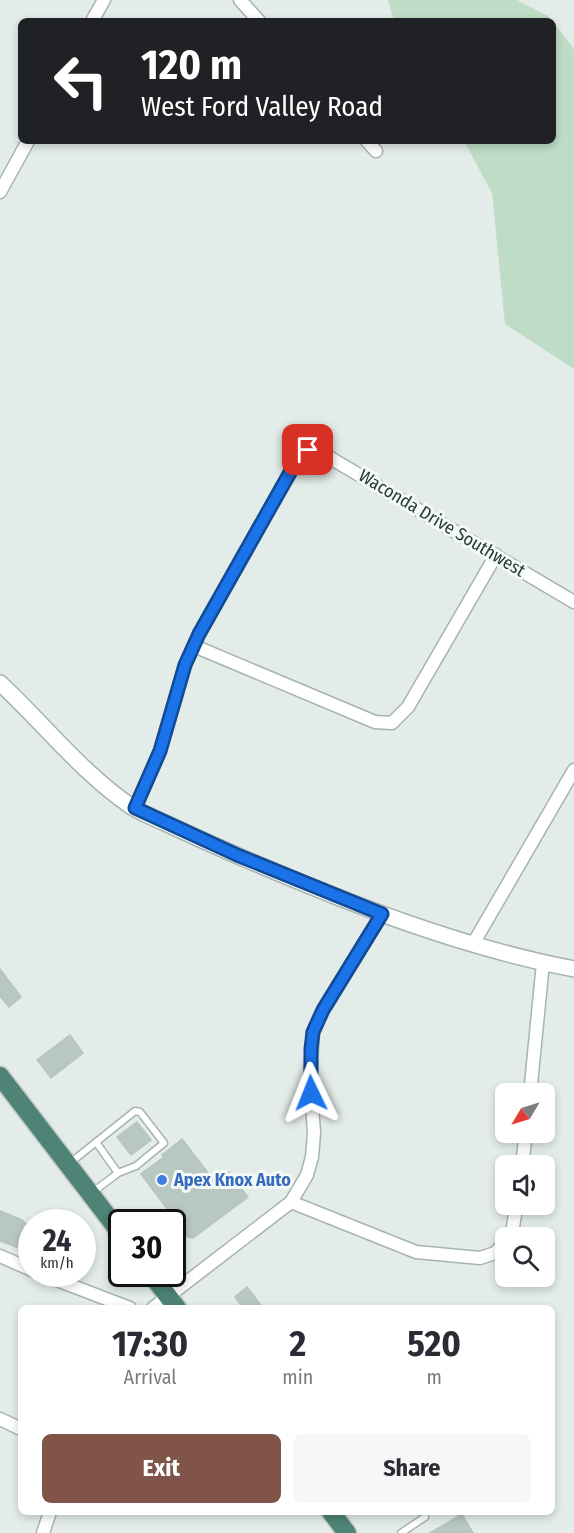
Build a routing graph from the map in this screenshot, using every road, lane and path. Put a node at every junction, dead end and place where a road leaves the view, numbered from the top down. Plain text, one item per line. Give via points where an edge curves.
1 (104, 0) edge
2 (240, 0) edge
3 (94, 18) edge
4 (256, 18) edge
5 (26, 144) edge
6 (370, 144) edge
7 (376, 151) dead end
8 (0, 192) edge
9 (496, 555) junction
10 (574, 602) edge
11 (194, 646) junction
12 (0, 683) edge
13 (574, 770) edge
14 (135, 808) junction
15 (382, 914) junction
16 (472, 944) junction
17 (543, 963) junction
18 (574, 969) edge
19 (0, 1076) edge
20 (531, 1083) edge
21 (96, 1142) junction
22 (68, 1165) junction
23 (118, 1173) junction
24 (90, 1194) junction
25 (291, 1202) junction
26 (108, 1217) edge
27 (495, 1253) edge
28 (0, 1256) edge
29 (18, 1264) edge
30 (75, 1287) edge
31 (161, 1287) edge
32 (173, 1302) edge
33 (122, 1305) edge
34 (0, 1419) edge
35 (18, 1428) edge
36 (49, 1515) edge
37 (333, 1515) edge
38 (425, 1517) dead end
39 (43, 1533) edge
40 (347, 1533) edge
41 (401, 1533) edge

1 - 3 street
2 - 4 street
5 - 8 street
6 - 7 street
9 - 10 street, Waconda Drive Southwest
9 - 11 street via 408,707 393,723 375,722
9 - 11 street, Waconda Drive Southwest via 327,456 308,450 292,469
11 - 14 street via 160,751
12 - 14 street via 82,766
13 - 16 street
14 - 15 street via 260,866
15 - 16 street
15 - 25 street via 313,1032 312,1157 307,1175
16 - 17 street
17 - 18 street
17 - 20 street
19 - 22 highway
21 - 22 lane
21 - 23 lane
21 - 23 lane via 140,1112 164,1143 136,1166
22 - 24 highway
23 - 24 lane
24 - 26 highway
25 - 27 street via 416,1252 480,1258
25 - 32 street
28 - 29 street
30 - 33 street
31 - 32 highway
34 - 35 street
36 - 39 street
37 - 40 highway
38 - 41 lane

